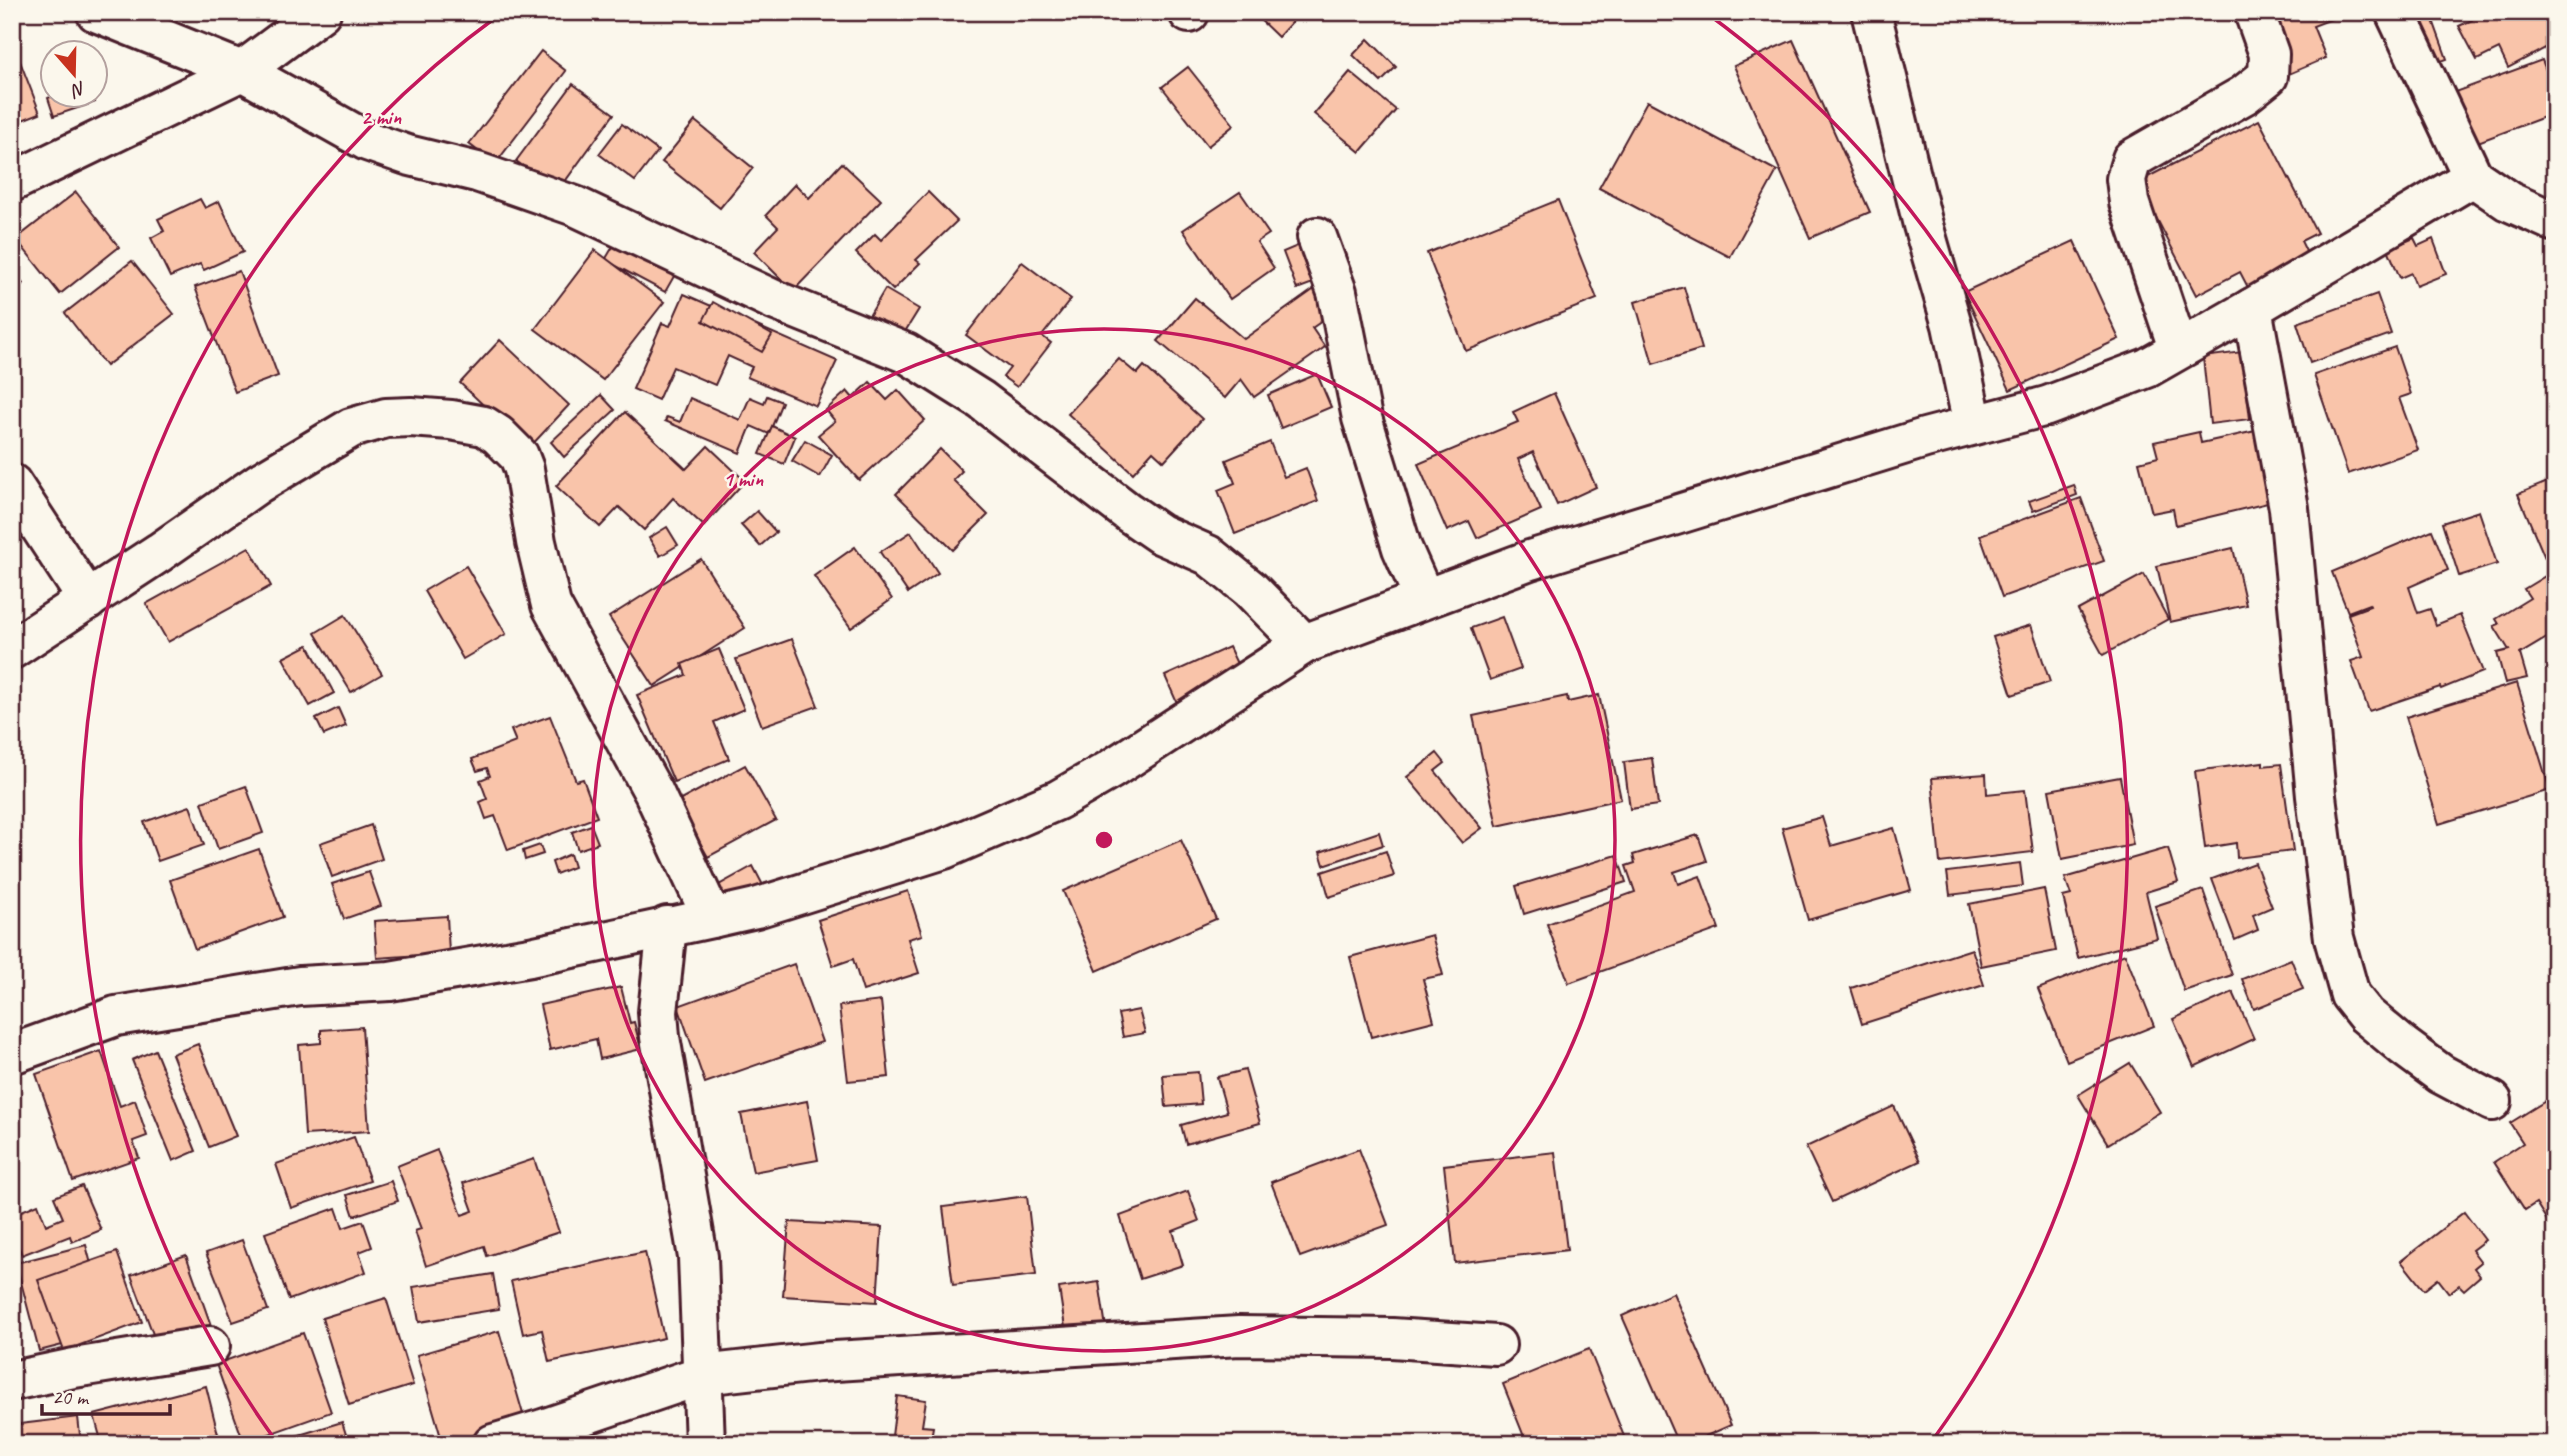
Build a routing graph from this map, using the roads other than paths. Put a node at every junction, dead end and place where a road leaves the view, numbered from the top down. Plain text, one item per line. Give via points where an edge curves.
1 (96, 12) edge
2 (321, 12) edge
3 (1871, 12) edge
4 (2254, 12) edge
5 (2395, 12) edge
6 (242, 71) junction
7 (2473, 177) junction
8 (12, 182) edge
9 (2555, 222) edge
10 (1317, 237) dead end
11 (2252, 308) junction
12 (2178, 348) junction
13 (1973, 425) junction
14 (12, 484) edge
15 (1424, 598) junction
16 (88, 600) junction
17 (1304, 644) junction
18 (12, 649) edge
19 (712, 918) junction
20 (667, 926) junction
21 (12, 1054) edge
22 (2492, 1101) dead end
23 (1496, 1345) dead end
24 (210, 1346) dead end
25 (702, 1375) junction
26 (12, 1381) edge
27 (493, 1444) edge
28 (705, 1444) edge

1 - 6 street
2 - 6 street
3 - 13 street via 1952,325
4 - 12 street via 2269,54 2268,76 2132,159 2126,179 2129,202
5 - 7 street
6 - 8 street
6 - 17 street via 367,141 575,206 774,300 906,353 981,400 1160,534 1208,555 1250,589
7 - 9 street via 2508,201
7 - 11 street
10 - 15 street via 1337,292 1362,418 1402,548
11 - 12 street
11 - 22 street via 2289,508 2316,796 2334,937 2350,995 2366,1015 2412,1053
12 - 13 street via 2147,368 2047,406
13 - 15 street via 1530,560
14 - 16 street
15 - 17 street
16 - 18 street
16 - 19 street via 259,483 351,428 386,418 411,417 484,426 519,456 551,605 654,793
17 - 19 street via 1059,800 944,849
19 - 20 street
20 - 21 street via 530,957 390,981 300,986 116,1016
20 - 25 street via 659,1024 698,1257
23 - 25 street via 1239,1336 819,1362
24 - 26 street
25 - 27 street
25 - 28 street

